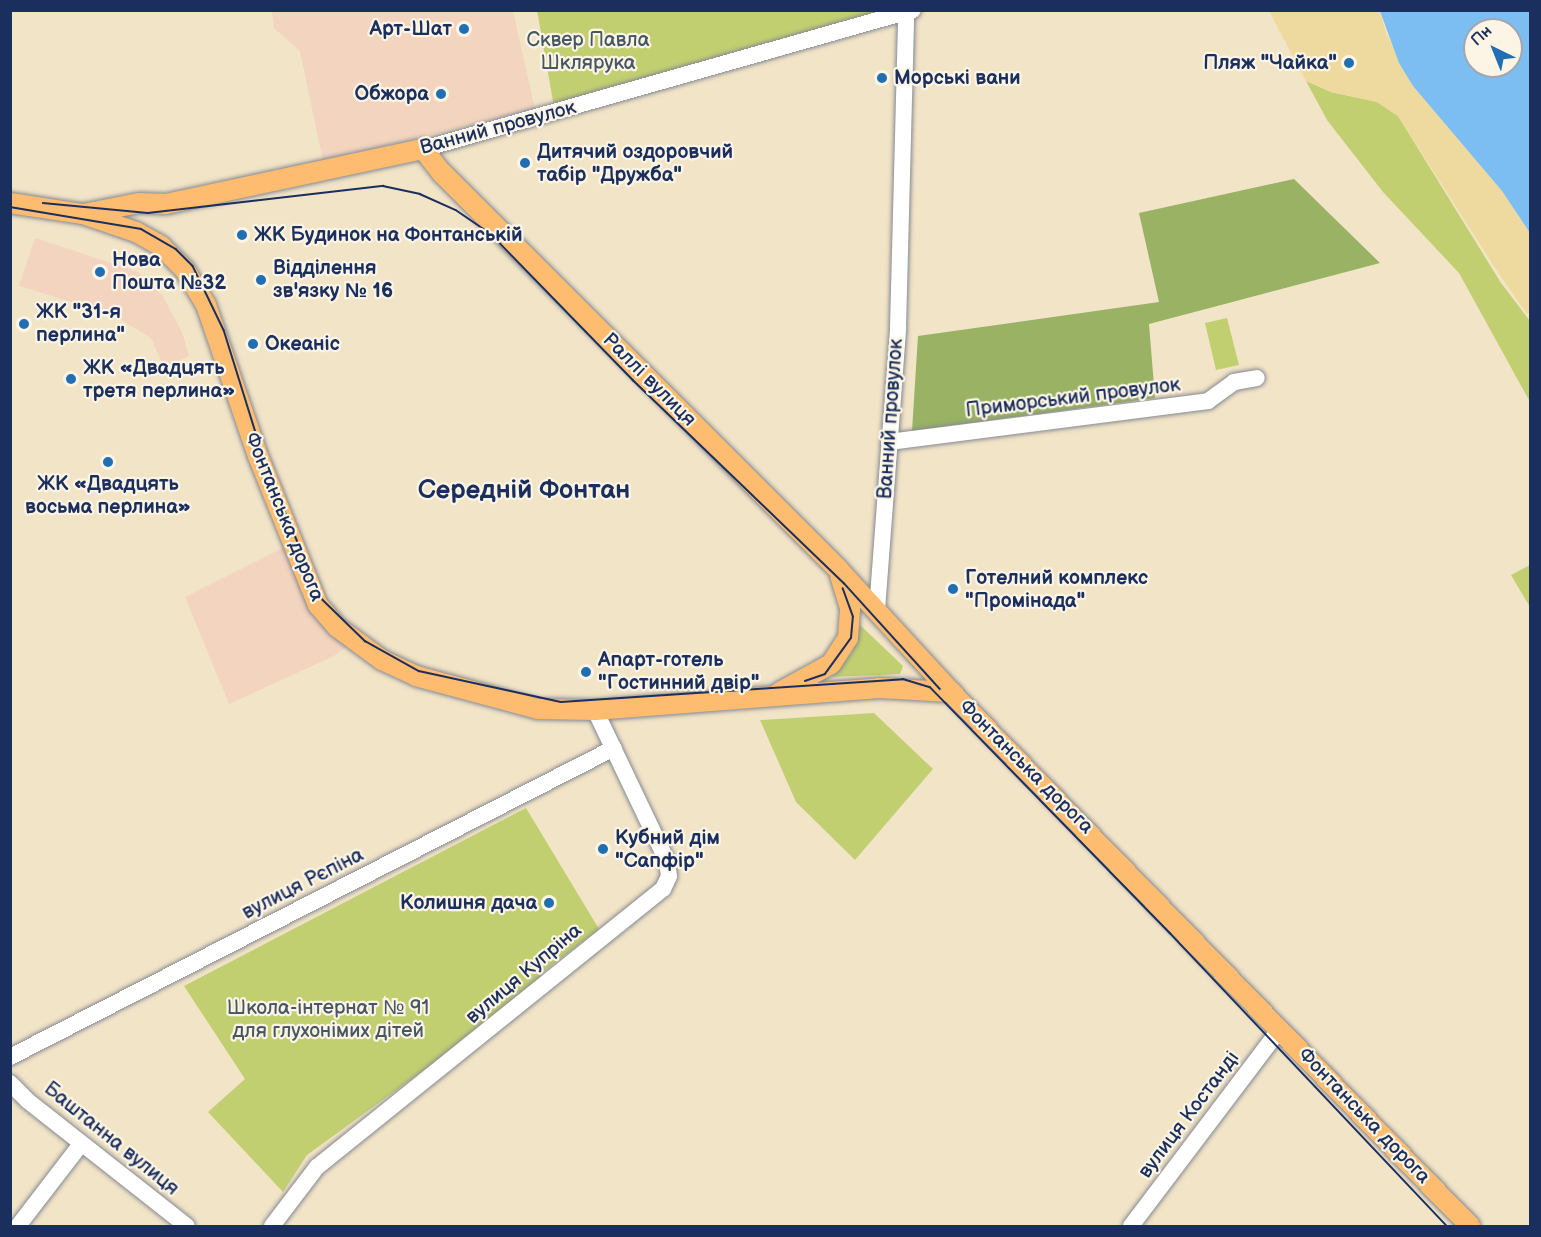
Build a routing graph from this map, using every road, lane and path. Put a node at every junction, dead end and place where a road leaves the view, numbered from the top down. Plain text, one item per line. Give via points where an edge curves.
1 (910, 12) edge
2 (423, 149) junction
3 (10, 203) edge
4 (166, 204) junction
5 (83, 214) junction
6 (151, 240) junction
7 (1257, 378) dead end
8 (889, 442) junction
9 (838, 569) junction
10 (877, 610) junction
11 (951, 692) junction
12 (767, 699) junction
13 (595, 710) junction
14 (614, 748) junction
15 (1280, 1029) junction
16 (10, 1058) edge
17 (10, 1083) edge
18 (81, 1144) junction
19 (18, 1227) edge
20 (187, 1227) edge
21 (272, 1227) edge
22 (1131, 1227) edge
23 (1470, 1227) edge

1 - 2 street, Ванний провулок
1 - 8 street, Ванний провулок via 898,328
2 - 4 main road, Ванний провулок
2 - 9 main road, Раллі вулиця via 441,172
3 - 5 main road, Фонтанська дорога
4 - 5 main road, Ванний провулок via 139,203
4 - 6 main road via 146,216 144,224
5 - 6 main road, Фонтанська дорога
6 - 13 main road, Фонтанська дорога via 185,270 206,305 266,477 318,605 337,627 359,646 416,676 538,709
7 - 8 street, Приморський провулок via 1234,382 1208,401
8 - 10 street, Ванний провулок
9 - 10 main road, Раллі вулиця
9 - 12 main road via 850,608 848,638 831,664
10 - 11 main road, Раллі вулиця
11 - 12 main road, Фонтанська дорога via 879,688
11 - 15 main road, Фонтанська дорога
12 - 13 main road, Фонтанська дорога
13 - 14 street, вулиця Купріна
14 - 16 street, вулиця Рєпіна
14 - 21 street, вулиця Купріна via 667,861 669,876 663,889 317,1167
15 - 22 street, вулиця Костанді
15 - 23 main road, Фонтанська дорога
17 - 18 street, Баштанна вулиця
18 - 19 street
18 - 20 street, Баштанна вулиця

